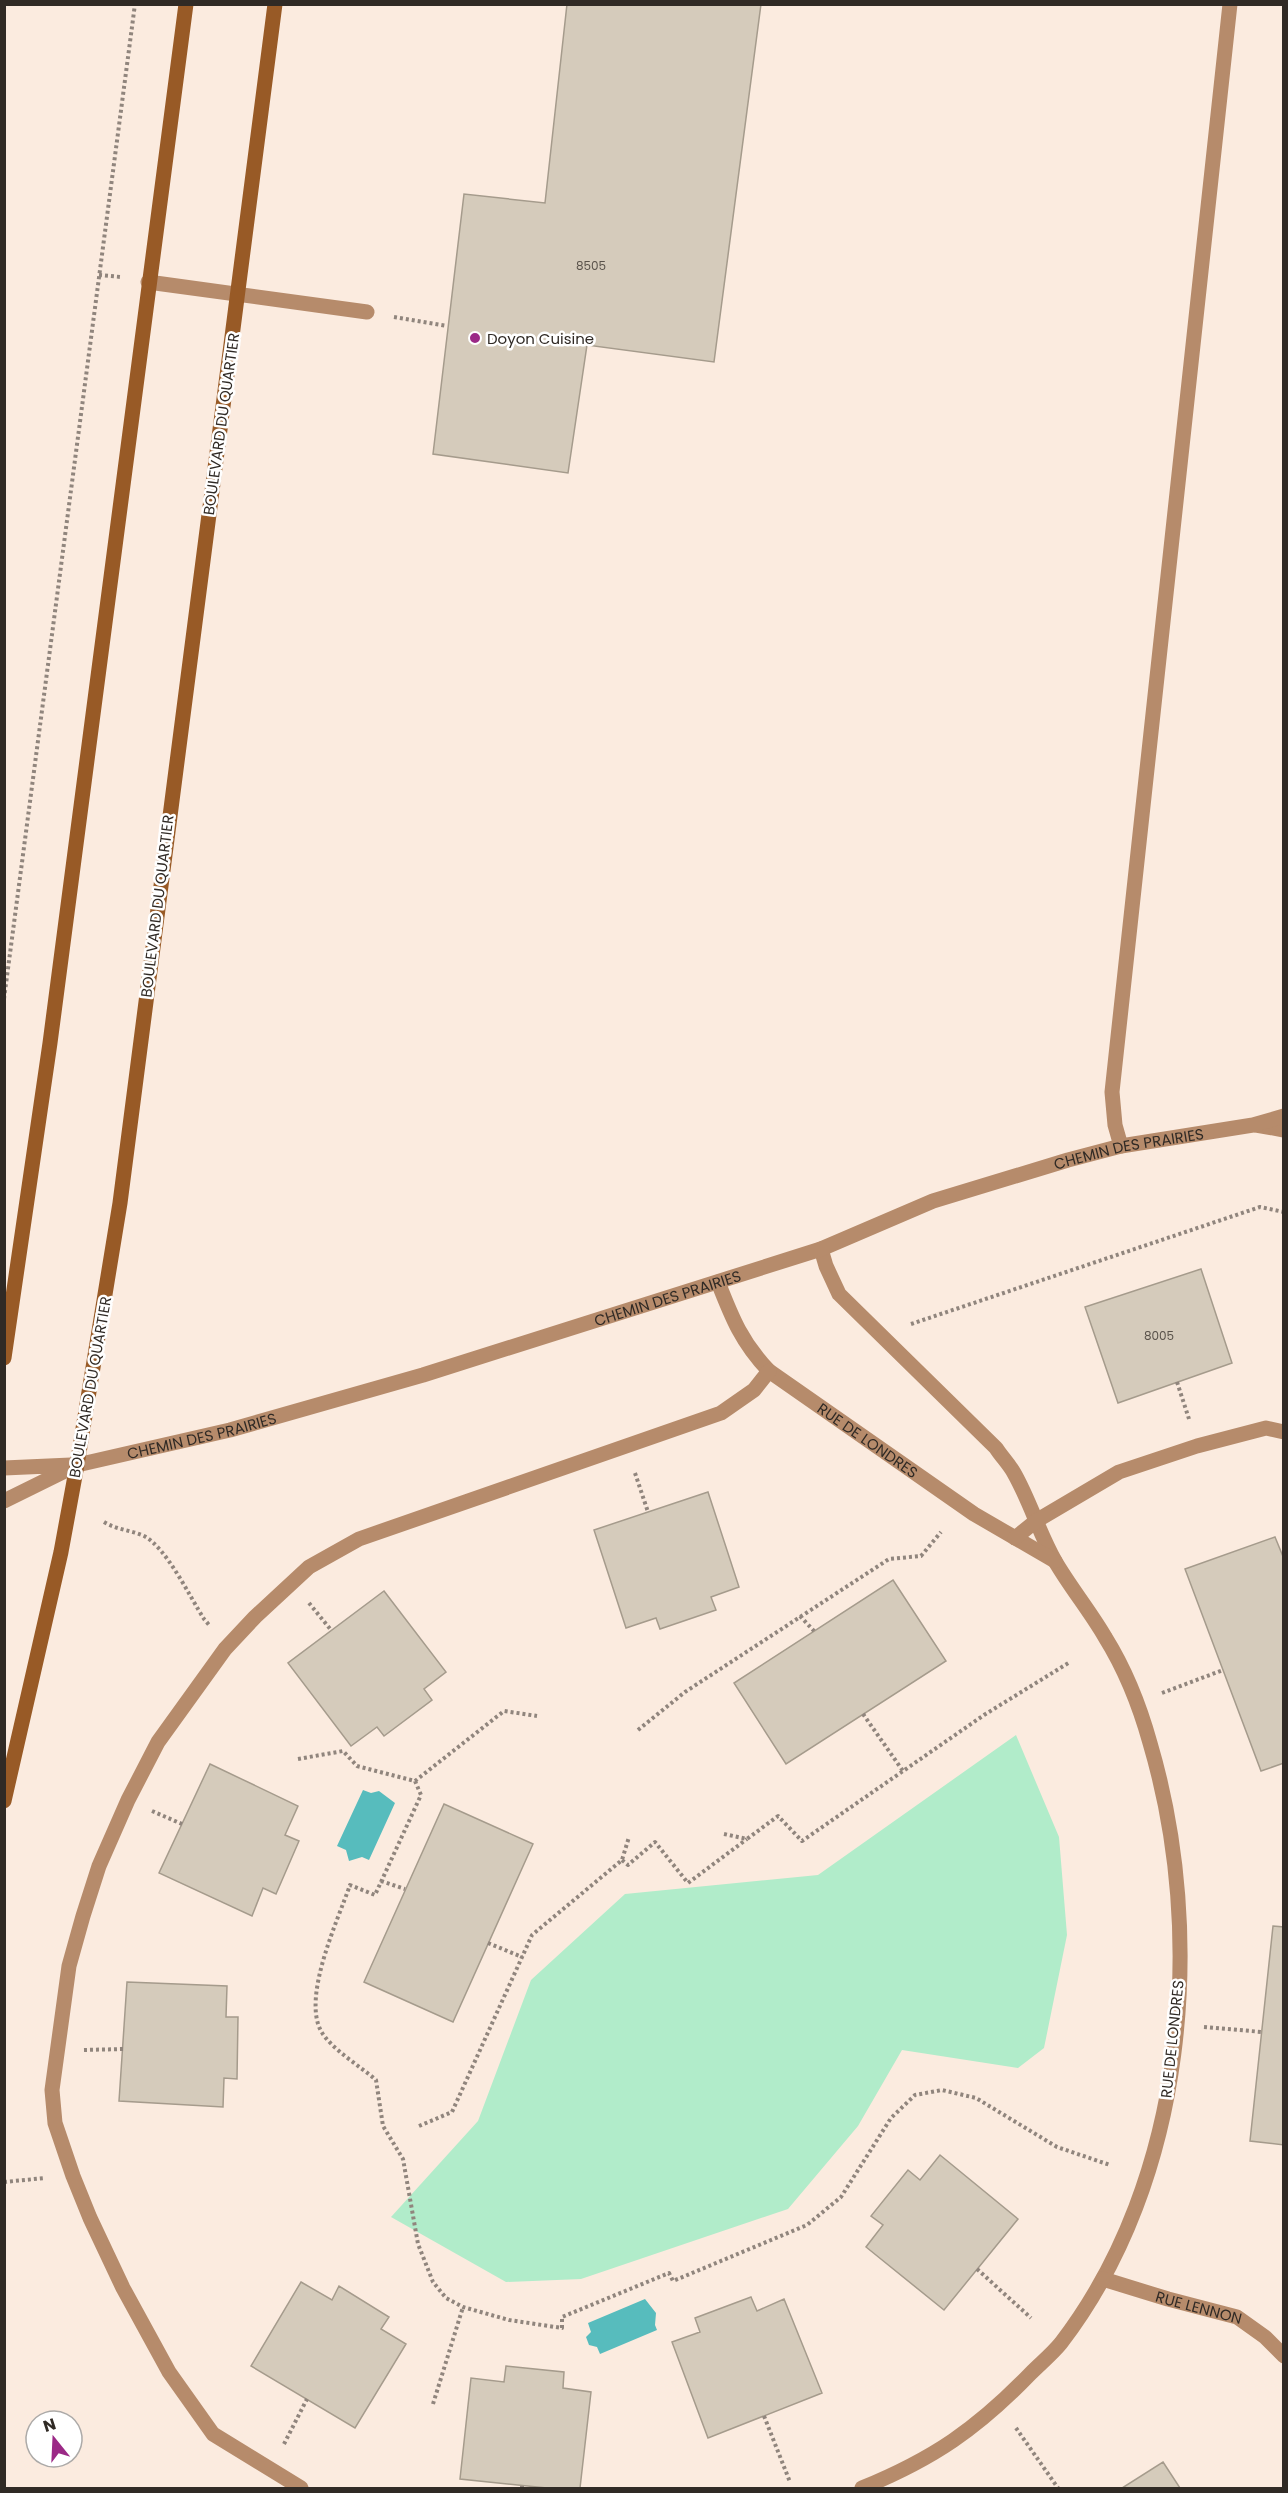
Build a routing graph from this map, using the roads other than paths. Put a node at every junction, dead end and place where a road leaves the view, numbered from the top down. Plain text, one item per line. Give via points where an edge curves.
1 (186, 4) edge
2 (275, 4) edge
3 (1230, 4) edge
4 (148, 282) junction
5 (239, 295) junction
6 (367, 312) road end
7 (1284, 1116) edge
8 (1253, 1125) junction
9 (1284, 1130) edge
10 (1121, 1146) junction
11 (821, 1249) junction
12 (718, 1282) junction
13 (4, 1358) edge
14 (769, 1371) junction
15 (1284, 1432) edge
16 (77, 1465) junction
17 (4, 1468) edge
18 (4, 1501) edge
19 (1036, 1521) junction
20 (1015, 1538) junction
21 (1055, 1561) junction
22 (4, 1801) edge
23 (1103, 2279) junction
24 (1284, 2356) edge
25 (301, 2488) edge
26 (862, 2488) edge

1 - 4 main road
2 - 5 main road, BOULEVARD DU QUARTIER
3 - 10 street via 1112,1092
4 - 5 street
4 - 13 main road via 50,1043
5 - 6 street
5 - 16 main road, BOULEVARD DU QUARTIER via 120,1203
7 - 8 street, CHEMIN DES PRAIRIES
8 - 9 street, CHEMIN DES PRAIRIES
8 - 10 street, CHEMIN DES PRAIRIES
10 - 11 street, CHEMIN DES PRAIRIES via 933,1201
11 - 12 street, CHEMIN DES PRAIRIES
11 - 19 street, RUE DE LONDRES via 839,1294 996,1448 1013,1472
12 - 14 street, RUE DE LONDRES via 741,1337
12 - 16 street, CHEMIN DES PRAIRIES via 346,1398
14 - 20 street, RUE DE LONDRES via 974,1514
14 - 25 street via 754,1390 721,1413 359,1539 309,1567 230,1644 158,1742 99,1866 69,1966 52,2090 55,2123 73,2176 123,2288 170,2373 213,2434
15 - 19 street via 1266,1428 1119,1472
16 - 17 street, CHEMIN DES PRAIRIES
16 - 18 street, CHEMIN DES PRAIRIES
16 - 22 main road, BOULEVARD DU QUARTIER
19 - 20 street
19 - 21 street, RUE DE LONDRES
20 - 21 street, RUE DE LONDRES
21 - 23 street, RUE DE LONDRES via 1107,1639 1137,1704 1169,1825 1180,1924 1169,2085 1148,2169 1120,2247
23 - 24 street, RUE LENNON via 1237,2317
23 - 26 street, RUE DE LONDRES via 1060,2344 996,2408 951,2445

